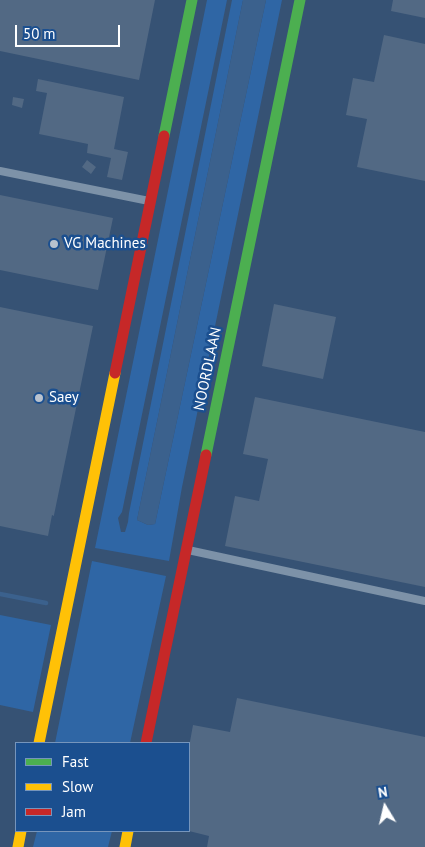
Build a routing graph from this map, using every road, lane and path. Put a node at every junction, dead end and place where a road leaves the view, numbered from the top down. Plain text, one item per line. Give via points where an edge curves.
1 (192, 0) edge
2 (300, 0) edge
3 (0, 171) edge
4 (156, 202) junction
5 (186, 550) junction
6 (425, 601) edge
7 (39, 742) edge
8 (146, 742) edge
9 (21, 832) edge
10 (128, 832) edge
11 (18, 847) edge
12 (125, 847) edge

1 - 4 street
2 - 5 street, NOORDLAAN
3 - 4 lane
4 - 7 street
5 - 6 lane
5 - 8 street, NOORDLAAN
9 - 11 street
10 - 12 street

